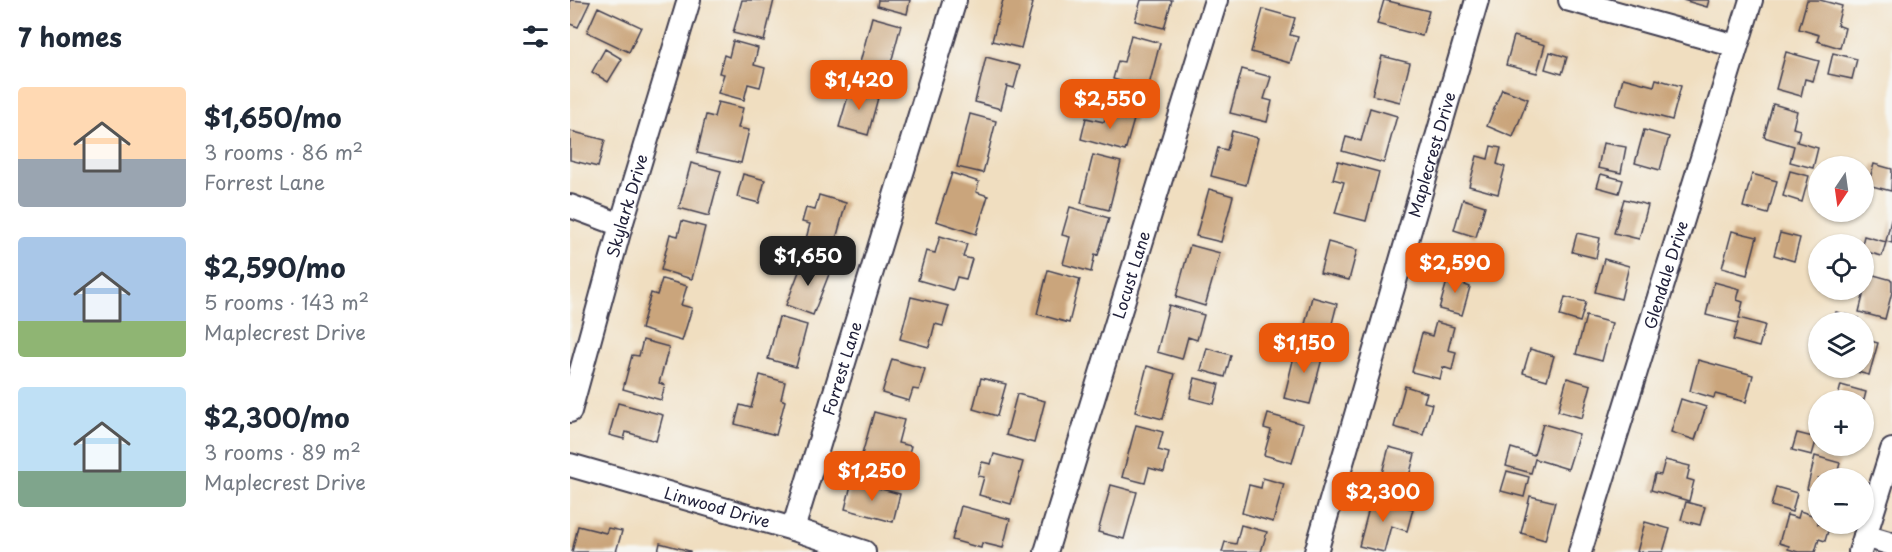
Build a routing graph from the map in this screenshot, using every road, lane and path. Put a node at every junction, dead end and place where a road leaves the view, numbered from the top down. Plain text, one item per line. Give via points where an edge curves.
1 (689, 0) edge
2 (955, 0) edge
3 (1216, 0) edge
4 (1477, 0) edge
5 (1570, 0) edge
6 (1751, 0) edge
7 (1736, 46) junction
8 (570, 206) edge
9 (621, 225) junction
10 (570, 411) edge
11 (1892, 450) edge
12 (570, 465) edge
13 (793, 529) junction
14 (1863, 544) edge
15 (1892, 544) edge
16 (864, 552) edge
17 (1046, 552) edge
18 (1316, 552) edge
19 (1580, 552) edge

1 - 9 street, Skylark Drive
2 - 13 street, Forrest Lane
3 - 17 street, Locust Lane
4 - 18 street, Maplecrest Drive
5 - 7 street
6 - 7 street, Glendale Drive
7 - 19 street, Glendale Drive
8 - 9 street
9 - 10 street, Skylark Drive
11 - 14 street
12 - 13 street, Linwood Drive
13 - 16 street, Linwood Drive
14 - 15 street

